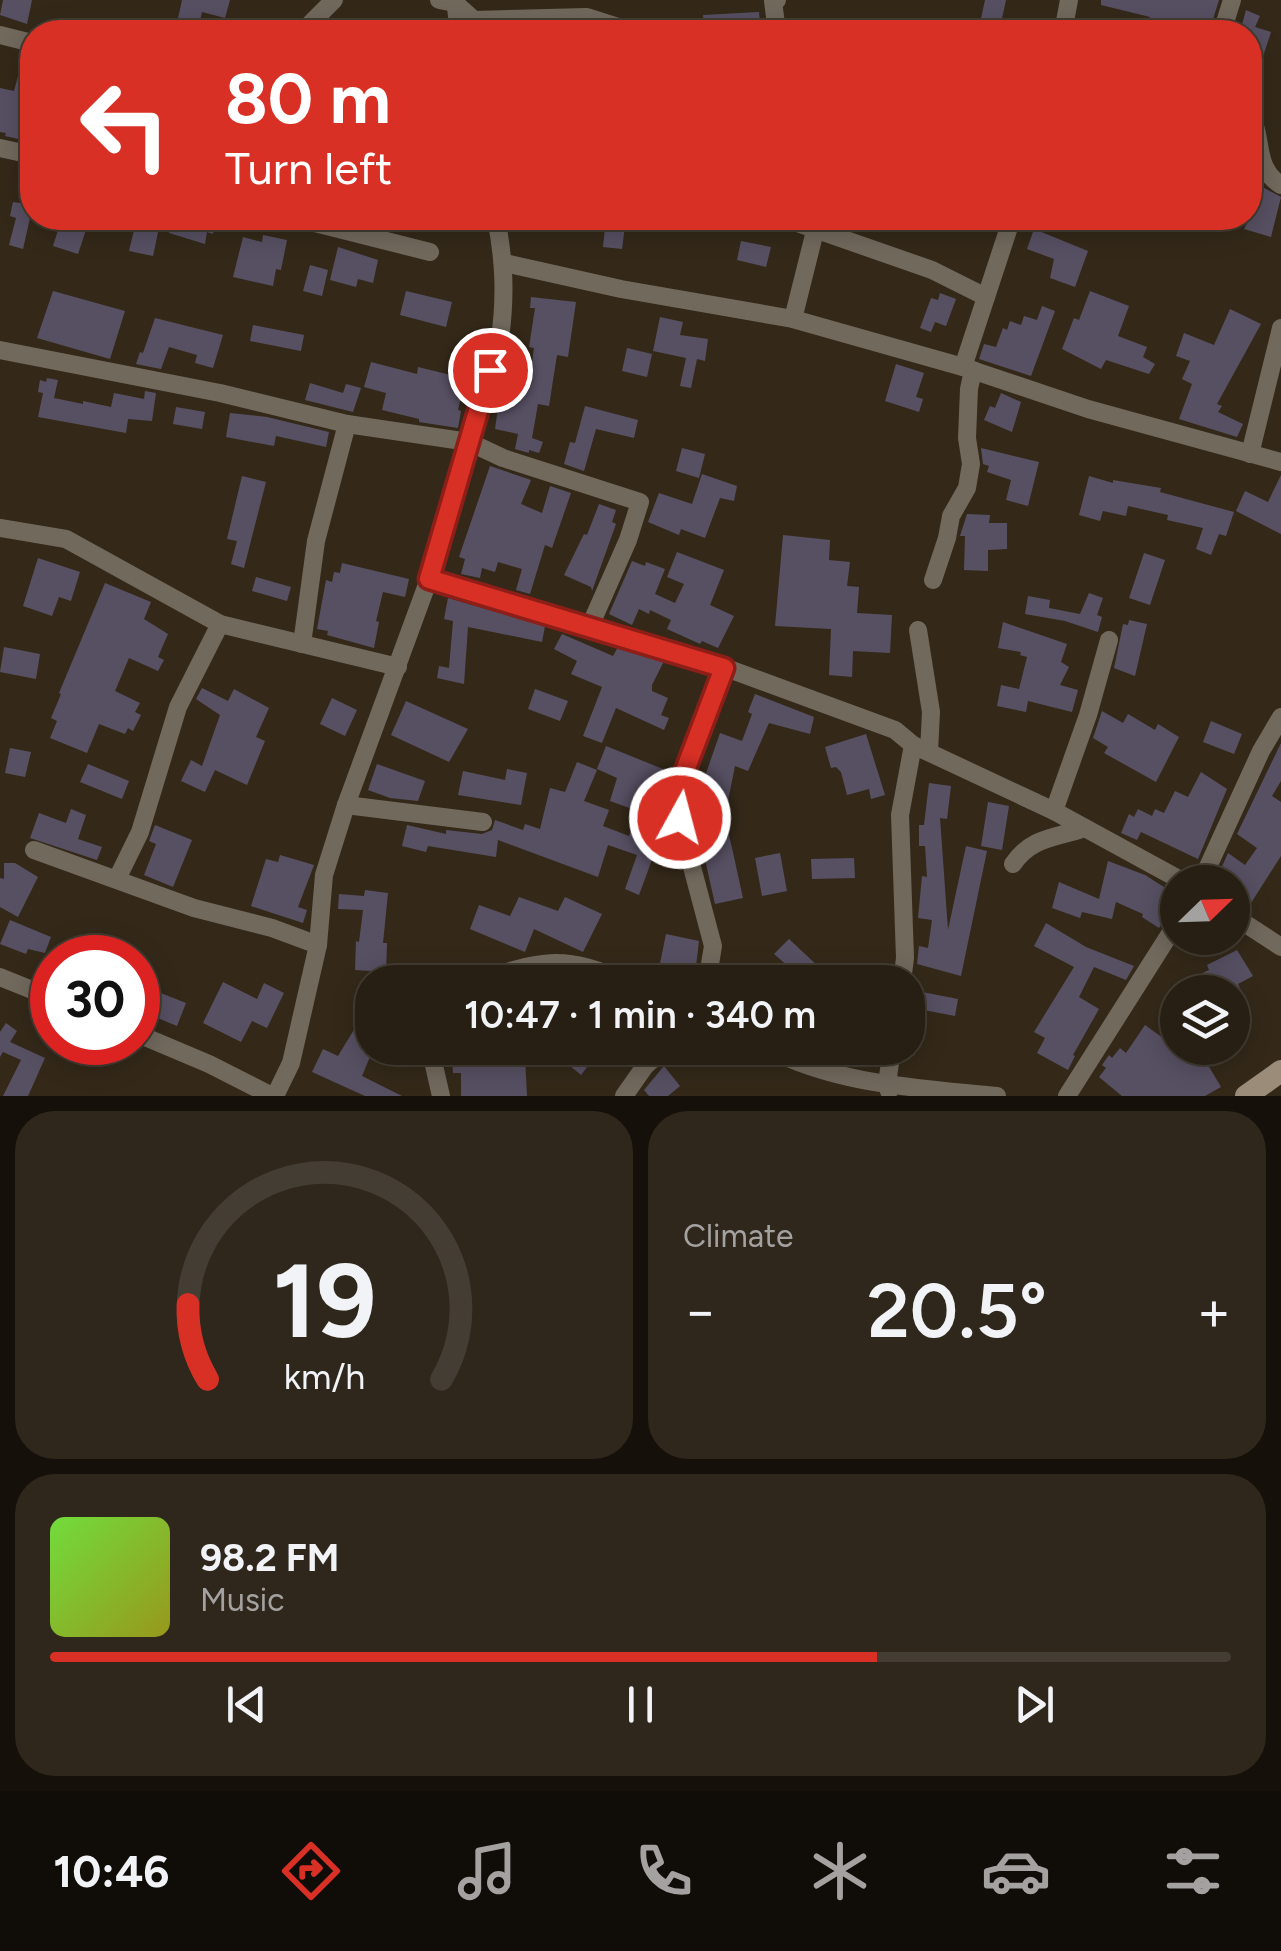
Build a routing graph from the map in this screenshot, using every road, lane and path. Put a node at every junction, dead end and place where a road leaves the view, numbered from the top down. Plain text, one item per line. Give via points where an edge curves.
1 (334, 0) edge
2 (450, 1) edge
3 (314, 20) edge
4 (474, 20) edge
5 (474, 20) edge
6 (596, 20) edge
7 (1262, 164) edge
8 (1281, 185) edge
9 (342, 230) edge
10 (498, 230) edge
11 (811, 230) edge
12 (832, 230) edge
13 (1008, 230) edge
14 (430, 252) dead end
15 (505, 264) junction
16 (986, 297) junction
17 (794, 319) junction
18 (1281, 328) edge
19 (0, 350) edge
20 (968, 369) junction
21 (347, 424) junction
22 (469, 442) junction
23 (1250, 454) junction
24 (1281, 462) edge
25 (0, 528) edge
26 (429, 579) junction
27 (933, 580) dead end
28 (220, 624) junction
29 (590, 626) junction
30 (918, 630) dead end
31 (1108, 640) dead end
32 (302, 644) junction
33 (398, 667) junction
34 (724, 668) junction
35 (1281, 716) edge
36 (921, 748) junction
37 (346, 804) junction
38 (1054, 811) junction
39 (483, 822) dead end
40 (1085, 828) junction
41 (34, 850) dead end
42 (1012, 864) dead end
43 (1209, 865) edge
44 (1160, 869) edge
45 (117, 879) junction
46 (1250, 927) edge
47 (318, 946) junction
48 (1281, 947) edge
49 (1160, 949) edge
50 (530, 965) edge
51 (582, 965) edge
52 (711, 965) edge
53 (905, 965) edge
54 (0, 977) edge
55 (30, 989) edge
56 (160, 1043) edge
57 (434, 1065) edge
58 (646, 1065) edge
59 (806, 1065) edge
60 (891, 1065) edge
61 (1281, 1071) edge
62 (889, 1090) edge
63 (274, 1096) edge
64 (441, 1096) edge
65 (624, 1096) edge
66 (997, 1096) edge
67 (1067, 1096) edge
68 (1246, 1096) edge

1 - 3 street
2 - 5 street
4 - 6 street
7 - 8 street
9 - 14 street
10 - 15 street
11 - 17 street
12 - 16 street
13 - 16 street
15 - 17 street
15 - 22 street via 500,338
16 - 20 street
17 - 20 street
18 - 23 street
19 - 21 street
20 - 23 street
20 - 27 street via 967,488 951,516
21 - 22 street
21 - 32 street via 316,541
22 - 26 street
22 - 29 street via 640,502
23 - 24 street
25 - 28 street via 66,539
26 - 29 street
26 - 33 street
28 - 32 street
28 - 45 street via 178,706 140,832
29 - 34 street
30 - 36 street via 932,712
31 - 38 street
32 - 33 street
33 - 37 street
34 - 36 street via 895,730
34 - 52 street via 680,792 680,818 714,946
35 - 43 street
36 - 38 street
36 - 53 street via 900,815
37 - 39 street
37 - 47 street via 324,874
38 - 40 street
40 - 42 street via 1037,841
40 - 44 street
41 - 45 street
45 - 47 street
46 - 48 street
47 - 63 street via 292,1063
49 - 67 street
50 - 51 street
54 - 55 street
56 - 63 street
57 - 64 street
58 - 65 street
59 - 62 street
60 - 62 street
61 - 68 street
62 - 66 street

